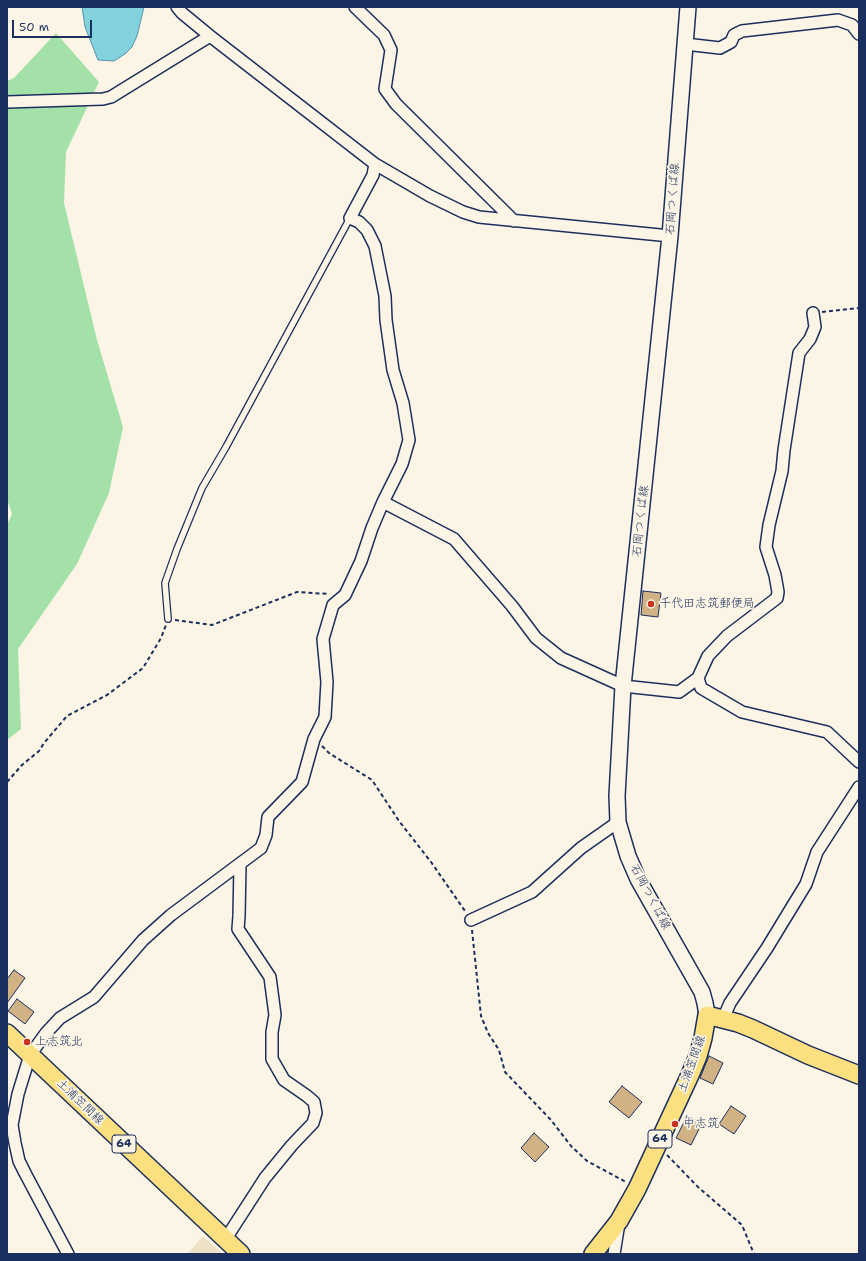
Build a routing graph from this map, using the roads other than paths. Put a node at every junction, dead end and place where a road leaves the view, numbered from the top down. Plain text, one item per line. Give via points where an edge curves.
1 (177, 7) edge
2 (356, 7) edge
3 (688, 7) edge
4 (859, 34) edge
5 (210, 36) junction
6 (685, 44) junction
7 (7, 102) edge
8 (375, 164) junction
9 (350, 218) junction
10 (514, 221) junction
11 (670, 236) junction
12 (813, 313) road end
13 (383, 502) junction
14 (168, 620) road end
15 (698, 678) junction
16 (623, 686) junction
17 (859, 762) edge
18 (859, 787) edge
19 (618, 822) junction
20 (240, 865) junction
21 (471, 920) road end
22 (706, 1015) junction
23 (723, 1019) junction
24 (7, 1032) edge
25 (30, 1054) junction
26 (859, 1075) edge
27 (619, 1221) junction
28 (225, 1240) junction
29 (68, 1254) edge
30 (241, 1254) edge
31 (593, 1254) edge
32 (614, 1254) edge

1 - 5 street
2 - 10 street via 384,35 391,50 385,89 413,121
3 - 6 main road, 石岡つくば線
4 - 6 street via 852,25 838,20 742,31 720,48
5 - 7 street via 111,97
5 - 8 street
6 - 11 main road, 石岡つくば線
8 - 9 street via 373,175
8 - 10 street via 463,212 479,217
9 - 13 street via 367,230 375,246 385,296 393,370 403,403 409,440 402,464
9 - 14 lane via 202,488 165,583
10 - 11 street
11 - 16 main road, 石岡つくば線
12 - 15 street via 814,327 799,354 782,471 766,547 775,575 777,598 727,636 708,656
13 - 16 street via 454,539 536,638 562,658
13 - 20 street via 362,561 345,594 333,605 323,639 327,682 325,717 314,738 302,782 268,817 262,848
15 - 16 street via 679,692
15 - 17 street via 701,688 742,712 827,732
16 - 19 main road, 石岡つくば線
18 - 23 street via 817,852 806,884 730,1003
19 - 21 street via 580,848 532,892
19 - 22 main road, 石岡つくば線 via 638,879 702,992
20 - 25 street via 171,915 149,935 94,997 60,1018
20 - 28 street via 238,929 270,977 275,1015 272,1059 284,1080 314,1102 316,1113 313,1123 265,1178
22 - 23 main road
22 - 27 main road, 土浦笠間線 / 64 via 698,1056 637,1189
23 - 26 main road via 753,1029
24 - 25 main road, 土浦笠間線 / 64
25 - 28 main road, 土浦笠間線 / 64
25 - 29 street via 12,1125 15,1143 19,1161
27 - 31 main road, 土浦笠間線 / 64
27 - 32 street
28 - 30 main road, 土浦笠間線 / 64

